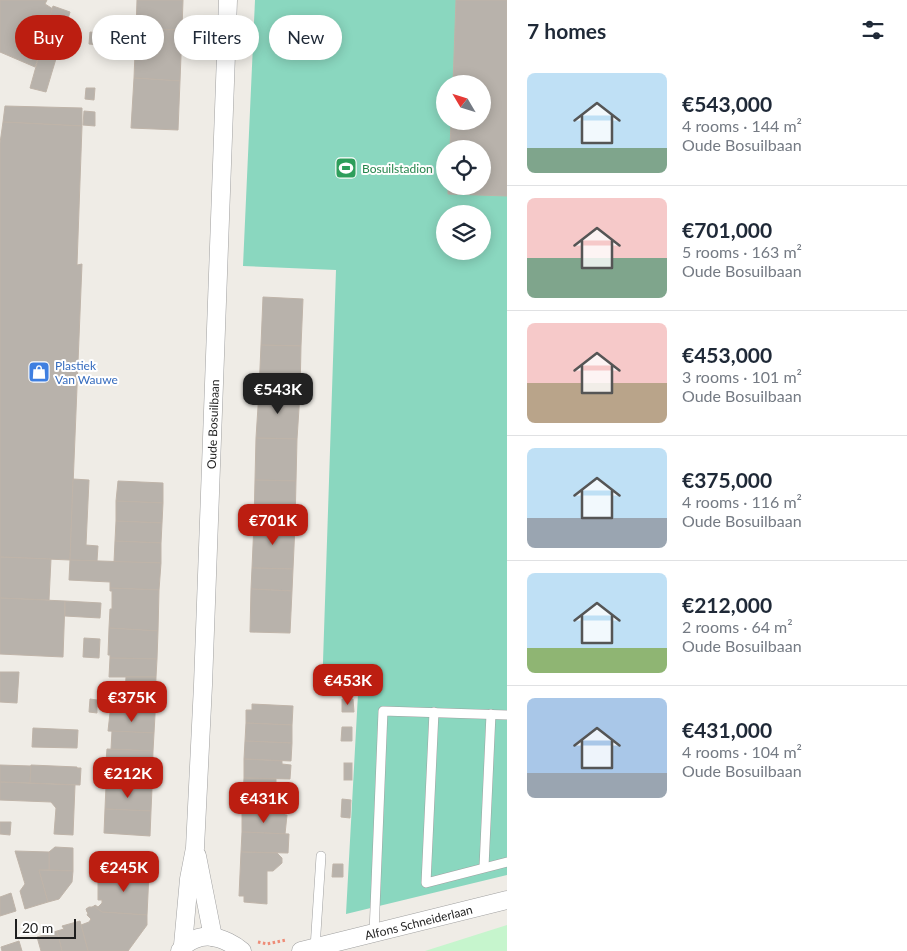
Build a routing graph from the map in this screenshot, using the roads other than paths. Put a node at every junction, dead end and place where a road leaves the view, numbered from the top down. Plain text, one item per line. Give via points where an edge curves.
1 (228, 0) edge
2 (434, 712) junction
3 (491, 714) junction
4 (507, 715) edge
5 (195, 848) junction
6 (321, 856) dead end
7 (507, 862) edge
8 (484, 868) junction
9 (507, 900) edge
10 (374, 933) junction
11 (213, 936) junction
12 (182, 948) edge
13 (308, 949) edge
14 (242, 951) edge

1 - 5 street, Oude Bosuilbaan
2 - 3 lane
2 - 8 lane via 426,883
2 - 10 lane via 383,711
3 - 4 lane
3 - 8 lane
5 - 11 street, Oude Bosuilbaan
5 - 12 street, Oude Bosuilbaan
6 - 13 lane
7 - 8 lane
9 - 10 street, Alfons Schneiderlaan
10 - 13 street, Alfons Schneiderlaan
11 - 12 street via 198,938
11 - 14 street

